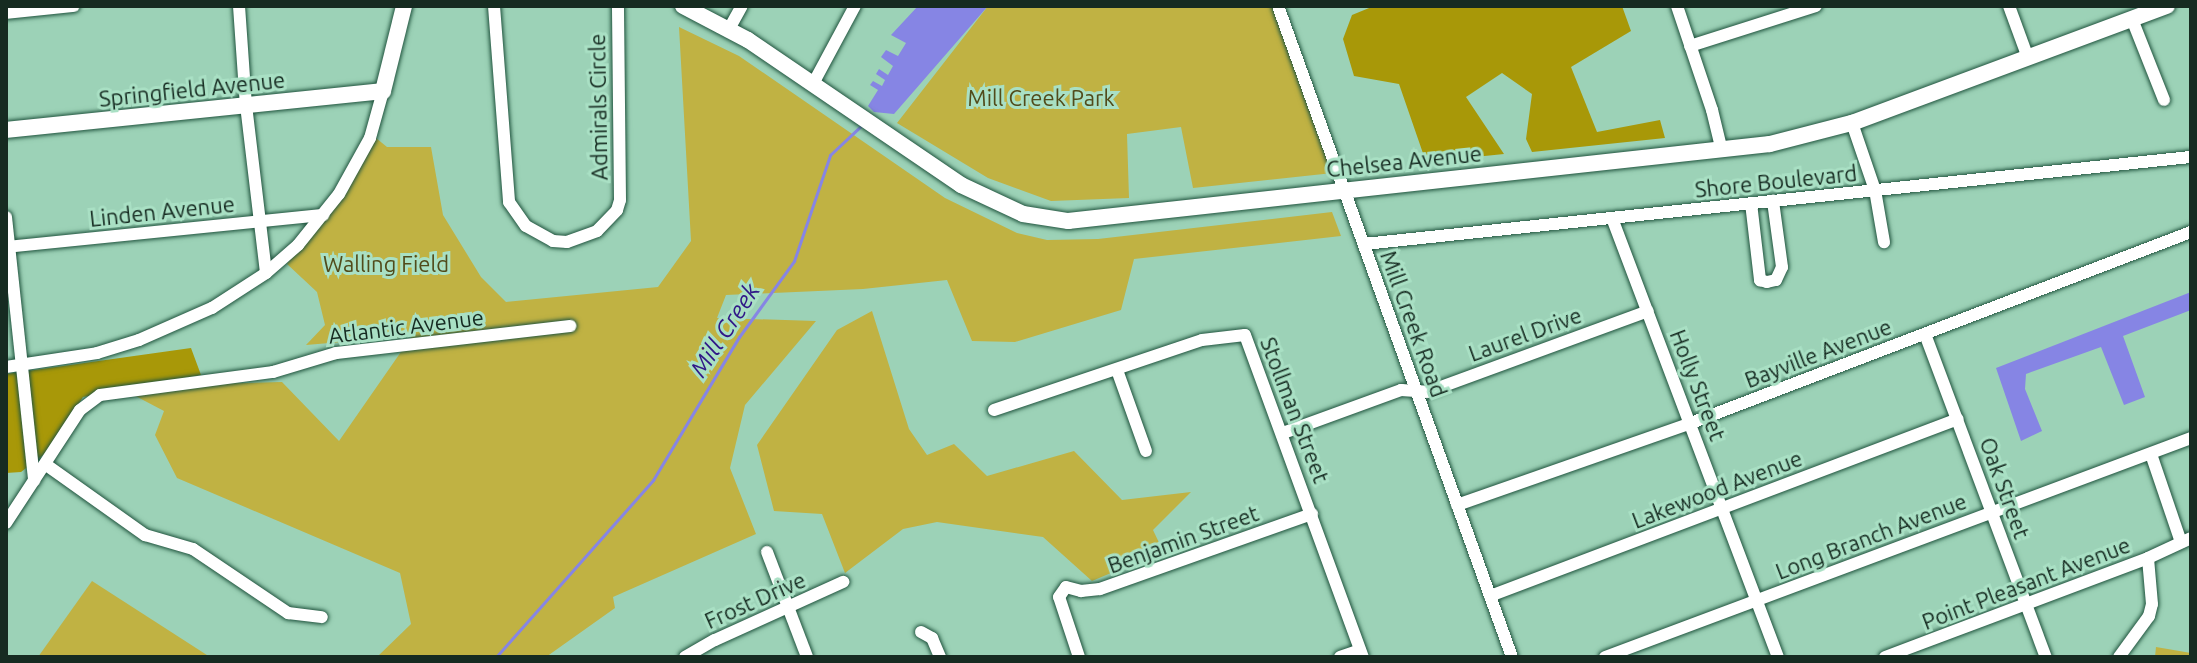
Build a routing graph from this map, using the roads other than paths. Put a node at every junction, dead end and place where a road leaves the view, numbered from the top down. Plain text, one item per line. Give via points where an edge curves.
1 (74, 6) edge
2 (239, 6) edge
3 (404, 6) edge
4 (494, 6) edge
5 (618, 6) edge
6 (683, 6) edge
7 (742, 6) edge
8 (855, 6) edge
9 (1278, 6) edge
10 (1677, 6) edge
11 (1816, 6) edge
12 (2009, 6) edge
13 (2167, 6) edge
14 (1788, 10) edge
15 (6, 13) edge
16 (2132, 19) junction
17 (729, 29) junction
18 (1690, 46) junction
19 (2028, 58) junction
20 (814, 82) junction
21 (383, 91) junction
22 (2164, 100) dead end
23 (246, 105) junction
24 (1852, 123) junction
25 (6, 130) edge
26 (1722, 151) junction
27 (2191, 157) edge
28 (1344, 190) junction
29 (1875, 190) junction
30 (1773, 201) junction
31 (1751, 203) junction
32 (323, 215) junction
33 (6, 217) edge
34 (1612, 218) junction
35 (261, 221) junction
36 (2191, 232) edge
37 (1884, 242) dead end
38 (1364, 244) junction
39 (8, 247) edge
40 (266, 273) junction
41 (1648, 311) junction
42 (570, 326) dead end
43 (1925, 334) junction
44 (22, 365) junction
45 (6, 367) edge
46 (1117, 370) junction
47 (1417, 389) junction
48 (994, 410) dead end
49 (1958, 419) junction
50 (1691, 423) junction
51 (1283, 433) junction
52 (2191, 438) edge
53 (1146, 451) dead end
54 (2151, 454) junction
55 (45, 464) junction
56 (34, 481) junction
57 (1457, 505) junction
58 (1724, 508) junction
59 (1994, 512) junction
60 (1312, 514) junction
61 (6, 523) edge
62 (2186, 540) edge
63 (767, 552) dead end
64 (2148, 558) junction
65 (843, 582) dead end
66 (1490, 596) junction
67 (1758, 600) junction
68 (2026, 605) junction
69 (789, 607) junction
70 (322, 617) dead end
71 (921, 632) dead end
72 (1361, 653) edge
73 (685, 657) edge
74 (807, 657) edge
75 (940, 657) edge
76 (1079, 657) edge
77 (1340, 657) edge
78 (1512, 657) edge
79 (1605, 657) edge
80 (1778, 657) edge
81 (1885, 657) edge
82 (2046, 657) edge
83 (2119, 657) edge

1 - 15 street
2 - 23 street
3 - 21 main road
4 - 5 street, Admirals Circle via 509,202 526,226 553,241 567,242 597,231 620,200
6 - 17 main road, Chelsea Avenue
7 - 17 street
8 - 20 street
9 - 28 street, Mill Creek Road
10 - 18 street
11 - 14 street
12 - 19 street
13 - 16 main road, Chelsea Avenue
14 - 18 street
16 - 19 main road, Chelsea Avenue
16 - 22 street
17 - 20 main road, Chelsea Avenue
18 - 26 street
19 - 24 main road, Chelsea Avenue
20 - 28 main road, Chelsea Avenue via 961,185 1044,218 1109,217
21 - 23 main road, Springfield Avenue
21 - 32 street via 357,166
23 - 25 main road, Springfield Avenue
23 - 35 street
24 - 26 main road, Chelsea Avenue
24 - 29 street
26 - 28 main road, Chelsea Avenue
27 - 29 street, Shore Boulevard
28 - 38 street, Mill Creek Road
29 - 30 street, Shore Boulevard
29 - 37 street
30 - 31 street, Shore Boulevard
30 - 31 street via 1782,267 1776,280 1767,282 1760,280
31 - 34 street, Shore Boulevard
32 - 35 street, Linden Avenue
32 - 40 street
33 - 39 street
34 - 38 street, Shore Boulevard
34 - 41 street, Holly Street
35 - 39 street, Linden Avenue
35 - 40 street
36 - 43 street, Bayville Avenue
38 - 47 street, Mill Creek Road
39 - 44 street
40 - 44 street via 212,308 139,340
41 - 47 street, Laurel Drive via 1427,392
41 - 50 street, Holly Street
42 - 55 street, Atlantic Avenue via 336,353 273,372 117,391 88,401
43 - 49 street, Oak Street
43 - 50 street, Bayville Avenue
44 - 45 street
44 - 56 street
46 - 48 street, Stollman Street
46 - 51 street, Stollman Street via 1202,340 1245,335
46 - 53 street
47 - 51 street, Laurel Drive via 1401,390
47 - 57 street, Mill Creek Road
49 - 58 street, Lakewood Avenue
49 - 59 street, Oak Street
50 - 57 street, Bayville Avenue
50 - 58 street, Holly Street
51 - 60 street, Stollman Street
52 - 54 street, Long Branch Avenue
54 - 59 street, Long Branch Avenue
54 - 62 street
55 - 56 street, Atlantic Avenue
55 - 70 street via 145,535 193,549 288,613
56 - 61 street, Atlantic Avenue
57 - 66 street, Mill Creek Road
58 - 66 street, Lakewood Avenue
58 - 67 street, Holly Street
59 - 67 street, Long Branch Avenue
59 - 68 street, Oak Street
60 - 72 street, Stollman Street
60 - 76 street, Benjamin Street via 1100,589 1066,587 1060,606
62 - 64 street, Point Pleasant Avenue
63 - 69 street
64 - 68 street, Point Pleasant Avenue
64 - 83 street via 2149,616
65 - 69 street, Frost Drive
66 - 78 street, Mill Creek Road
67 - 79 street, Long Branch Avenue
67 - 80 street, Holly Street
68 - 81 street, Point Pleasant Avenue
68 - 82 street, Oak Street
69 - 73 street, Frost Drive
69 - 74 street
71 - 75 street via 932,638
72 - 77 street

